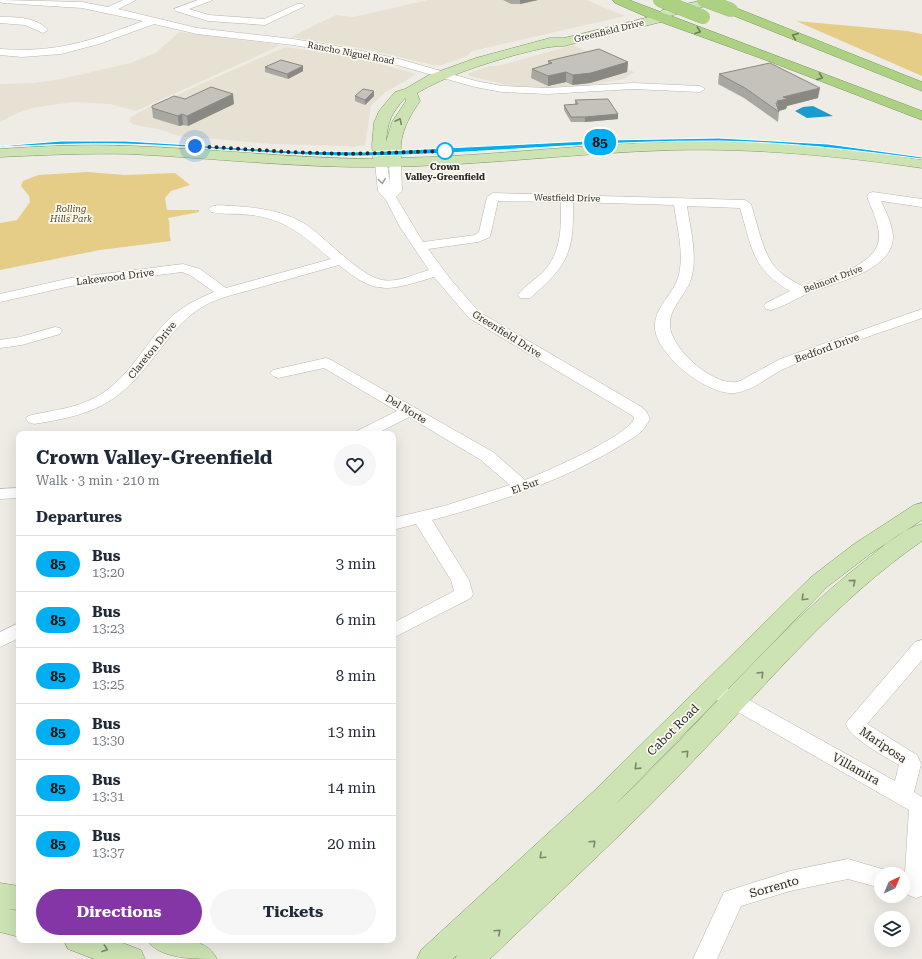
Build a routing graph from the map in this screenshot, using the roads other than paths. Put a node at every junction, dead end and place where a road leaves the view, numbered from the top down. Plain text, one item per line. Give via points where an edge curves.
1 (3, 0) edge
2 (6, 0) edge
3 (132, 0) edge
4 (208, 0) edge
5 (619, 0) edge
6 (660, 0) edge
7 (704, 0) edge
8 (716, 0) edge
9 (288, 2) dead end
10 (109, 10) junction
11 (659, 15) junction
12 (782, 18) dead end
13 (216, 19) junction
14 (0, 20) edge
15 (152, 21) junction
16 (717, 23) dead end
17 (731, 29) dead end
18 (43, 30) dead end
19 (196, 31) junction
20 (0, 52) edge
21 (444, 74) junction
22 (922, 78) edge
23 (922, 87) edge
24 (700, 89) dead end
25 (922, 109) edge
26 (922, 116) edge
27 (0, 146) edge
28 (93, 146) junction
29 (0, 153) edge
30 (387, 158) junction
31 (922, 158) edge
32 (922, 164) edge
33 (568, 198) junction
34 (680, 202) junction
35 (922, 203) edge
36 (215, 209) dead end
37 (421, 246) junction
38 (341, 260) junction
39 (438, 272) junction
40 (801, 291) junction
41 (224, 293) junction
42 (525, 296) dead end
43 (0, 298) edge
44 (771, 306) dead end
45 (922, 313) edge
46 (55, 331) dead end
47 (0, 344) edge
48 (278, 373) dead end
49 (409, 411) junction
50 (34, 419) dead end
51 (642, 419) joint
52 (369, 431) edge
53 (523, 487) junction
54 (16, 493) edge
55 (0, 494) edge
56 (922, 510) edge
57 (421, 517) junction
58 (396, 523) edge
59 (922, 531) edge
60 (396, 629) edge
61 (16, 632) edge
62 (0, 640) edge
63 (922, 648) edge
64 (724, 695) junction
65 (902, 795) junction
66 (874, 876) edge
67 (914, 887) edge
68 (0, 894) edge
69 (16, 897) edge
70 (0, 919) edge
71 (16, 923) edge
72 (87, 943) edge
73 (168, 943) edge
74 (130, 959) edge
75 (202, 959) edge
76 (432, 959) edge
77 (470, 959) edge
78 (705, 959) edge

1 - 2 street, Rancho Niguel Road
2 - 10 street, Rancho Niguel Road via 60,3
3 - 10 street
4 - 13 street via 179,9
5 - 11 highway
6 - 16 highway, bridge
23 -> 7 highway, bridge
8 - 11 main road, Greenfield Drive
9 - 13 street via 300,6 265,22
10 - 15 street, Rancho Niguel Road
11 - 21 main road, Greenfield Drive via 556,39
11 -> 26 highway
12 - 22 highway
13 - 19 street
14 - 18 street via 25,22
15 - 19 street, Rancho Niguel Road
15 - 20 street via 100,42 63,51 36,54
17 - 25 highway
19 - 21 street, Rancho Niguel Road via 335,48
21 - 24 street, Rancho Niguel Road via 490,87 527,91 633,86
21 - 30 main road, Greenfield Drive via 422,83 410,92 413,100 401,117
27 - 28 main road
28 - 29 main road
28 - 30 main road via 293,162
30 - 31 main road via 608,142 719,140 828,145
30 - 32 main road via 712,146 819,151
30 - 37 street, Greenfield Drive via 384,191 390,196 406,227
33 - 34 street, Westfield Drive
33 - 37 street, Westfield Drive via 493,198 485,234 478,238
33 - 42 street via 565,247 547,275
34 - 40 street, Westfield Drive via 745,204 764,262 782,280
34 - 45 street, Bedford Drive via 685,277 668,305 663,320 663,332 677,357 711,382 734,388 780,365
35 - 40 street, Belmont Drive via 873,196 885,229 886,240 880,254 868,265 851,273
36 - 38 street via 252,211 290,221
37 - 39 street, Greenfield Drive
38 - 39 street via 377,284 385,285
38 - 41 street, Clareton Drive
39 - 51 street, Greenfield Drive via 458,300 474,315 634,409
40 - 44 street, Belmont Drive
41 - 43 street, Lakewood Drive via 195,272 183,268 71,282
41 - 50 street, Clareton Drive via 185,312 173,323 133,375 110,396 68,414
46 - 47 street via 22,341
48 - 49 street, Del Norte via 326,363
49 - 52 street
49 - 53 street, Del Norte via 487,456
51 - 53 street, El Sur via 638,427 588,458
53 - 57 street, El Sur
54 - 55 street
56 -> 64 main road, Cabot Road via 862,549 819,582
57 - 58 street, El Sur
57 - 60 street via 460,580 464,594
64 -> 59 main road, Cabot Road via 878,562
61 - 62 street
63 - 65 street, Mariposa via 856,722 858,729 909,761
64 - 65 street, Villamira
64 -> 76 main road, Cabot Road via 605,798
77 -> 64 main road, Cabot Road via 652,788
65 - 67 street, Villamira via 920,806
66 - 78 street, Sorrento via 848,870 790,881 732,899
68 - 69 main road
70 - 71 main road
72 -> 74 main road
73 - 75 main road

